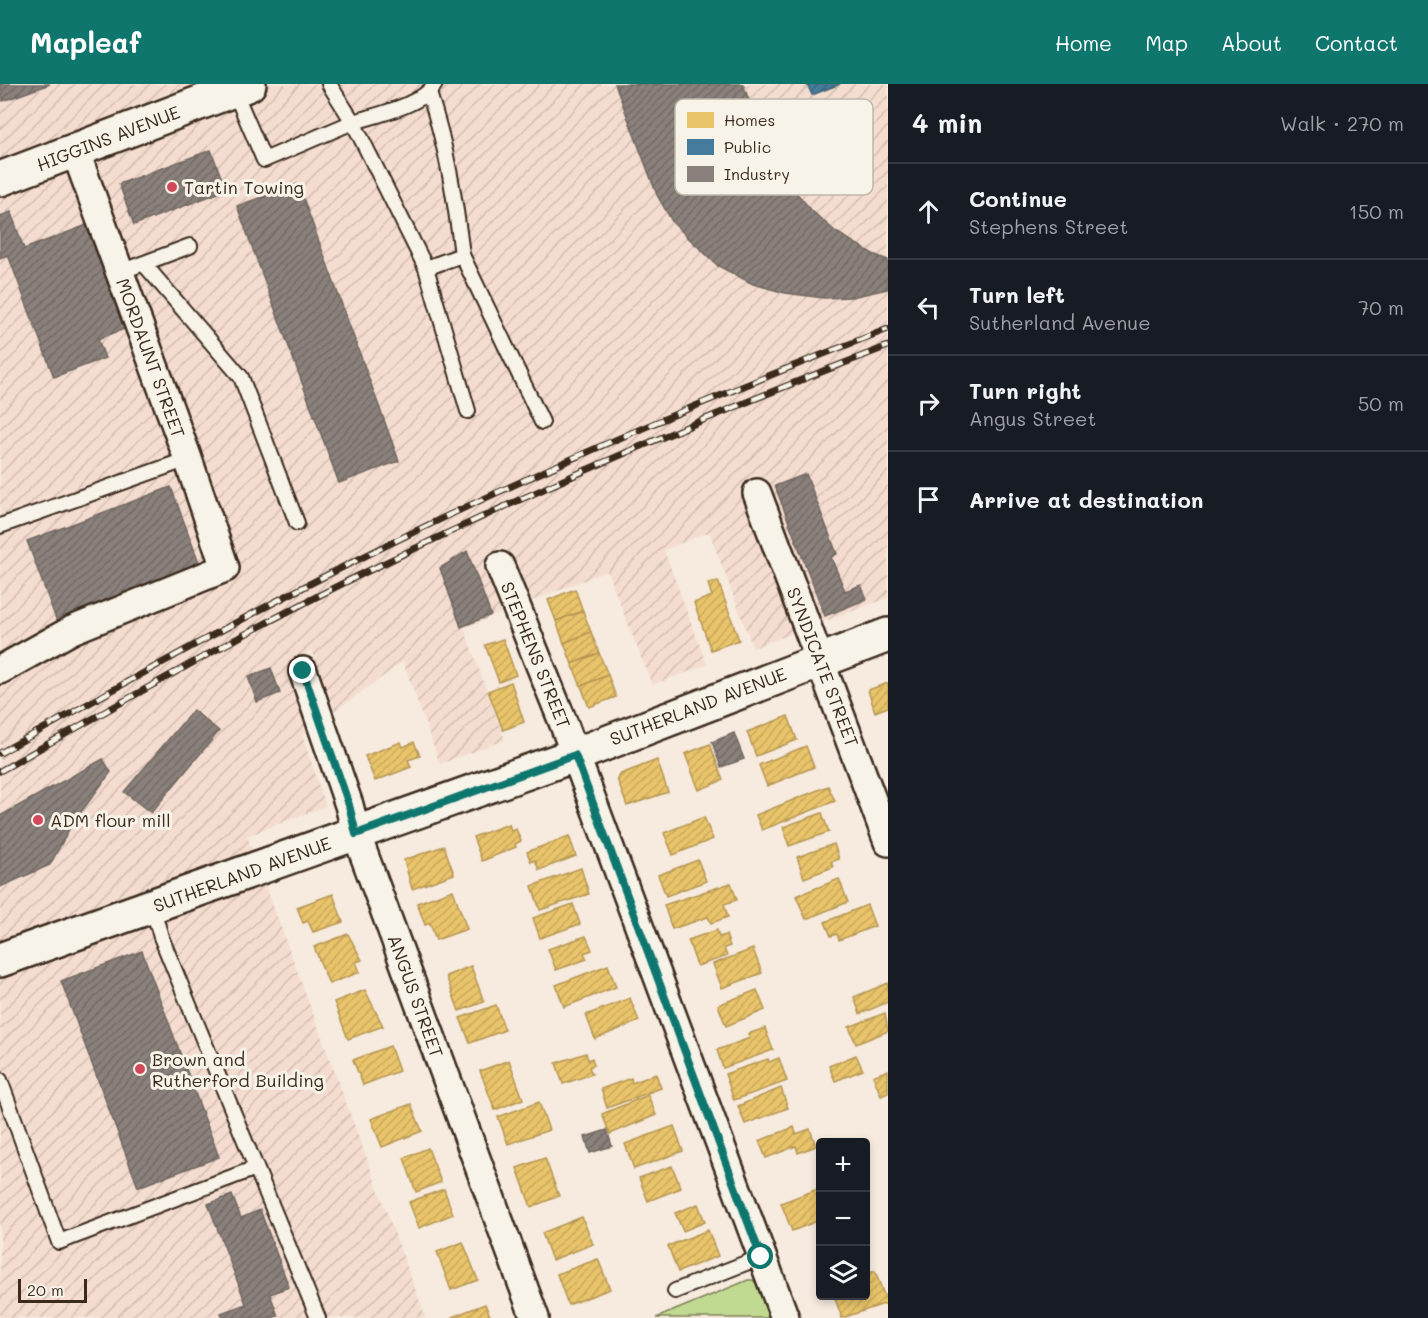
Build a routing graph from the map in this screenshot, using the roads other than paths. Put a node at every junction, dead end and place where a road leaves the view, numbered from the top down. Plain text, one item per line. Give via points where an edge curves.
1 (329, 84) edge
2 (242, 87) edge
3 (432, 89) edge
4 (353, 122) junction
5 (75, 150) junction
6 (2, 173) edge
7 (190, 246) dead end
8 (462, 255) junction
9 (132, 268) junction
10 (426, 268) junction
11 (468, 411) dead end
12 (542, 422) dead end
13 (188, 459) junction
14 (757, 493) dead end
15 (297, 523) dead end
16 (0, 526) edge
17 (500, 566) dead end
18 (888, 635) edge
19 (820, 659) junction
20 (1, 668) edge
21 (303, 671) dead end
22 (575, 755) junction
23 (356, 834) junction
24 (888, 842) edge
25 (152, 906) junction
26 (0, 960) edge
27 (0, 1080) edge
28 (256, 1168) junction
29 (761, 1257) junction
30 (675, 1291) dead end
31 (318, 1318) edge
32 (535, 1318) edge
33 (785, 1318) edge

1 - 4 lane
2 - 4 lane via 264,160
2 - 5 street, HIGGINS AVENUE
3 - 4 lane via 392,110
3 - 8 lane via 453,184
4 - 10 lane
5 - 6 street, HIGGINS AVENUE
5 - 9 street, MORDAUNT STREET
7 - 9 lane
8 - 10 lane
8 - 12 lane
9 - 13 street, MORDAUNT STREET
9 - 15 lane via 242,377
10 - 11 lane
13 - 16 lane
13 - 20 street, MORDAUNT STREET via 225,568 72,630
14 - 19 street, SYNDICATE STREET
17 - 22 street, STEPHENS STREET
18 - 19 street, SUTHERLAND AVENUE
19 - 22 street, SUTHERLAND AVENUE
19 - 24 street, SYNDICATE STREET
21 - 23 street, ANGUS STREET
22 - 23 street, SUTHERLAND AVENUE
22 - 29 street, STEPHENS STREET
23 - 25 street, SUTHERLAND AVENUE
23 - 32 street, ANGUS STREET
25 - 26 street, SUTHERLAND AVENUE
25 - 28 lane via 161,937
27 - 28 lane via 59,1242
28 - 31 lane
29 - 30 lane
29 - 33 street, STEPHENS STREET

